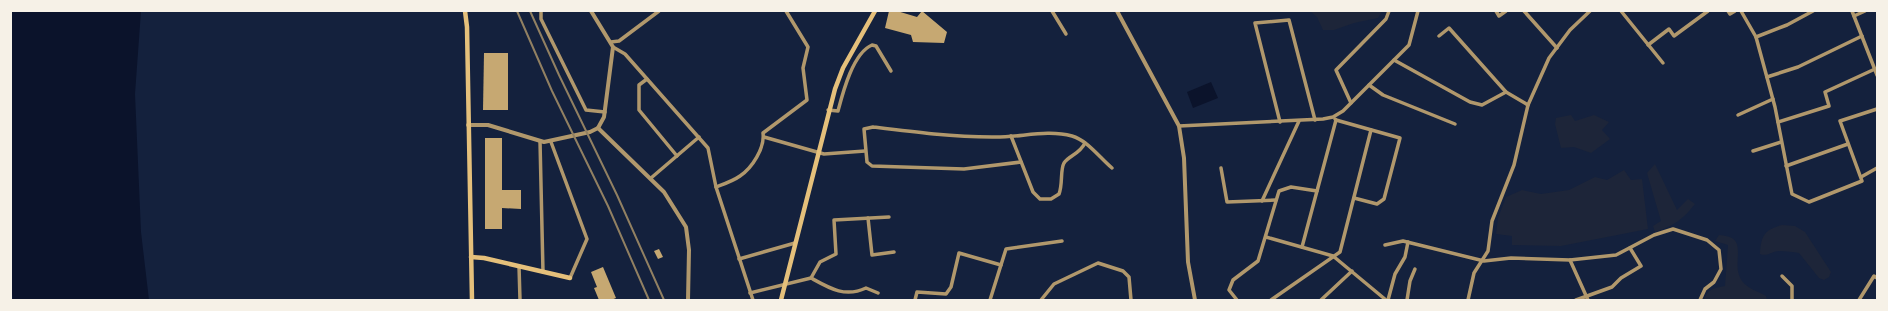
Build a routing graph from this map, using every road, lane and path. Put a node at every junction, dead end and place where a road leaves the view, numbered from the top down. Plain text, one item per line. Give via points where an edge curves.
1 (465, 11) edge
2 (542, 11) edge
3 (591, 11) edge
4 (659, 11) edge
5 (786, 11) edge
6 (875, 11) edge
7 (1052, 11) edge
8 (1117, 11) edge
9 (1389, 11) edge
10 (1418, 11) edge
11 (1496, 11) edge
12 (1506, 11) edge
13 (1524, 11) edge
14 (1590, 11) edge
15 (1621, 11) edge
16 (1708, 11) edge
17 (1728, 11) edge
18 (1735, 11) edge
19 (1742, 11) edge
20 (1813, 11) edge
21 (1852, 11) edge
22 (1865, 11) edge
23 (1854, 16) junction
24 (1066, 34) dead end
25 (1439, 36) dead end
26 (1862, 36) junction
27 (1756, 37) junction
28 (611, 42) junction
29 (1648, 45) junction
30 (614, 47) junction
31 (1557, 48) junction
32 (1394, 60) junction
33 (1663, 63) dead end
34 (1875, 69) junction
35 (891, 72) dead end
36 (1877, 75) edge
37 (1767, 77) junction
38 (647, 79) junction
39 (1369, 86) junction
40 (1506, 92) junction
41 (1773, 100) junction
42 (1351, 103) junction
43 (1528, 105) junction
44 (1877, 109) edge
45 (828, 110) junction
46 (605, 112) junction
47 (1738, 115) dead end
48 (1333, 117) junction
49 (1315, 120) junction
50 (1336, 120) junction
51 (1299, 121) junction
52 (1280, 122) junction
53 (1778, 122) junction
54 (1455, 124) dead end
55 (468, 125) junction
56 (1179, 126) junction
57 (598, 128) junction
58 (1371, 130) junction
59 (1012, 136) junction
60 (699, 137) junction
61 (764, 137) junction
62 (540, 141) junction
63 (551, 142) junction
64 (1782, 142) junction
65 (1085, 144) junction
66 (1848, 144) junction
67 (865, 151) junction
68 (1753, 151) dead end
69 (818, 152) junction
70 (677, 156) junction
71 (1021, 162) junction
72 (1786, 166) junction
73 (1112, 168) dead end
74 (1221, 168) dead end
75 (1877, 168) edge
76 (1861, 177) junction
77 (651, 178) junction
78 (716, 187) junction
79 (1317, 191) junction
80 (1354, 198) junction
81 (1276, 200) junction
82 (1262, 201) junction
83 (889, 217) dead end
84 (868, 218) junction
85 (1266, 237) junction
86 (1062, 241) dead end
87 (1408, 242) junction
88 (795, 243) junction
89 (1385, 245) dead end
90 (1302, 247) junction
91 (1630, 248) junction
92 (894, 252) dead end
93 (1333, 256) junction
94 (471, 257) junction
95 (739, 259) junction
96 (1570, 260) junction
97 (1484, 261) junction
98 (1002, 265) junction
99 (520, 266) junction
100 (1415, 269) dead end
101 (1352, 271) junction
102 (543, 272) junction
103 (1782, 276) dead end
104 (570, 278) joint
105 (811, 278) junction
106 (1877, 278) edge
107 (785, 285) junction
108 (750, 293) junction
109 (878, 293) dead end
110 (1587, 298) edge
111 (472, 300) edge
112 (520, 300) edge
113 (688, 300) edge
114 (753, 300) edge
115 (781, 300) edge
116 (916, 300) edge
117 (990, 300) edge
118 (1041, 300) edge
119 (1131, 300) edge
120 (1195, 300) edge
121 (1237, 300) edge
122 (1271, 300) edge
123 (1321, 300) edge
124 (1387, 300) edge
125 (1407, 300) edge
126 (1468, 300) edge
127 (1576, 300) edge
128 (1700, 300) edge
129 (1792, 300) edge
130 (1859, 300) edge

1 - 55 main road
2 - 46 street via 541,19 586,110
3 - 28 street
4 - 28 street via 619,41
5 - 61 street via 808,46 803,68 806,100 764,133
6 - 45 main road via 843,68
7 - 24 street
8 - 56 street
9 - 42 street via 1386,19 1336,70
10 - 32 street via 1409,45
11 - 12 street via 1499,16
13 - 31 street
14 - 31 street via 1570,30
15 - 29 street
16 - 29 street via 1674,36 1669,29
17 - 18 street via 1730,14
19 - 27 street
20 - 27 street via 1787,26
21 - 23 street
22 - 23 street
23 - 26 street
25 - 40 street via 1449,28
26 - 34 street
26 - 37 street via 1798,67
27 - 37 street
28 - 30 street
29 - 33 street
30 - 38 street via 625,54
30 - 46 street
31 - 43 street via 1549,58
32 - 39 street
32 - 40 street via 1470,102 1482,106
34 - 36 street
34 - 53 street via 1825,92 1829,106
35 - 45 street via 876,46 868,47 850,74 838,111
37 - 41 street
38 - 60 street
38 - 70 street via 639,85 640,110
39 - 42 street
39 - 54 street via 1383,95
40 - 43 street
41 - 47 street
41 - 53 street
42 - 48 street
43 - 97 street via 1514,166 1492,221
44 - 66 street via 1840,121
45 - 69 main road
46 - 57 street
48 - 49 street
48 - 50 street
49 - 51 street
49 - 52 street via 1289,20 1255,23
50 - 58 street
50 - 79 street
51 - 52 street
51 - 82 street
52 - 56 street
53 - 64 street
55 - 62 street via 488,125
55 - 94 main road
56 - 120 street via 1184,158 1188,262
57 - 63 street
57 - 77 street
58 - 80 street
58 - 80 street via 1400,138 1384,199 1377,204
59 - 65 street via 1044,133 1071,136
59 - 67 street via 939,135 873,127 864,129
59 - 71 street
60 - 70 street
60 - 78 street via 708,148
61 - 69 street
61 - 78 street via 759,155 741,176
62 - 63 street
62 - 102 street
63 - 104 street via 587,239
64 - 68 street
64 - 72 street
65 - 71 street via 1082,150 1063,164 1062,186 1059,194 1051,199 1040,199 1033,192
65 - 73 street
66 - 72 street
66 - 76 street
67 - 69 street
67 - 71 street via 867,162 872,166 964,169
69 - 88 main road
70 - 77 street
72 - 76 street via 1792,194 1809,202 1862,181
74 - 82 street via 1227,202
75 - 76 street
77 - 113 street via 664,192 686,228 689,250
78 - 95 street
79 - 81 street via 1291,187 1279,191
79 - 90 street
80 - 93 street via 1340,252
81 - 82 street
81 - 85 street
83 - 84 street
84 - 92 street via 872,255
84 - 105 street via 834,220 836,254 820,262
85 - 90 street
85 - 121 street via 1258,261 1234,280 1229,290
86 - 98 street via 1006,249
87 - 89 street
87 - 97 street
87 - 124 street via 1405,257 1395,274
88 - 95 street
88 - 107 main road
90 - 93 street
91 - 96 street via 1616,255
91 - 110 street via 1641,266 1621,278 1612,287
91 - 128 street via 1654,235 1673,229 1707,240 1719,250 1721,269 1714,282 1705,289
93 - 101 street
93 - 122 street
94 - 99 main road
94 - 111 main road
95 - 108 street
96 - 97 street via 1511,258
96 - 110 street
97 - 126 street via 1474,274
98 - 116 street via 959,253 951,287 946,294 917,292
98 - 117 street
99 - 102 main road
99 - 112 street
100 - 125 street
101 - 123 street
101 - 124 street
102 - 104 main road
103 - 129 street via 1792,286
105 - 107 street
105 - 109 street via 837,292 858,292 866,288
106 - 130 street via 1874,276
107 - 108 street
107 - 115 main road
108 - 114 street
110 - 127 street
118 - 119 street via 1054,284 1098,263 1123,271 1129,277

